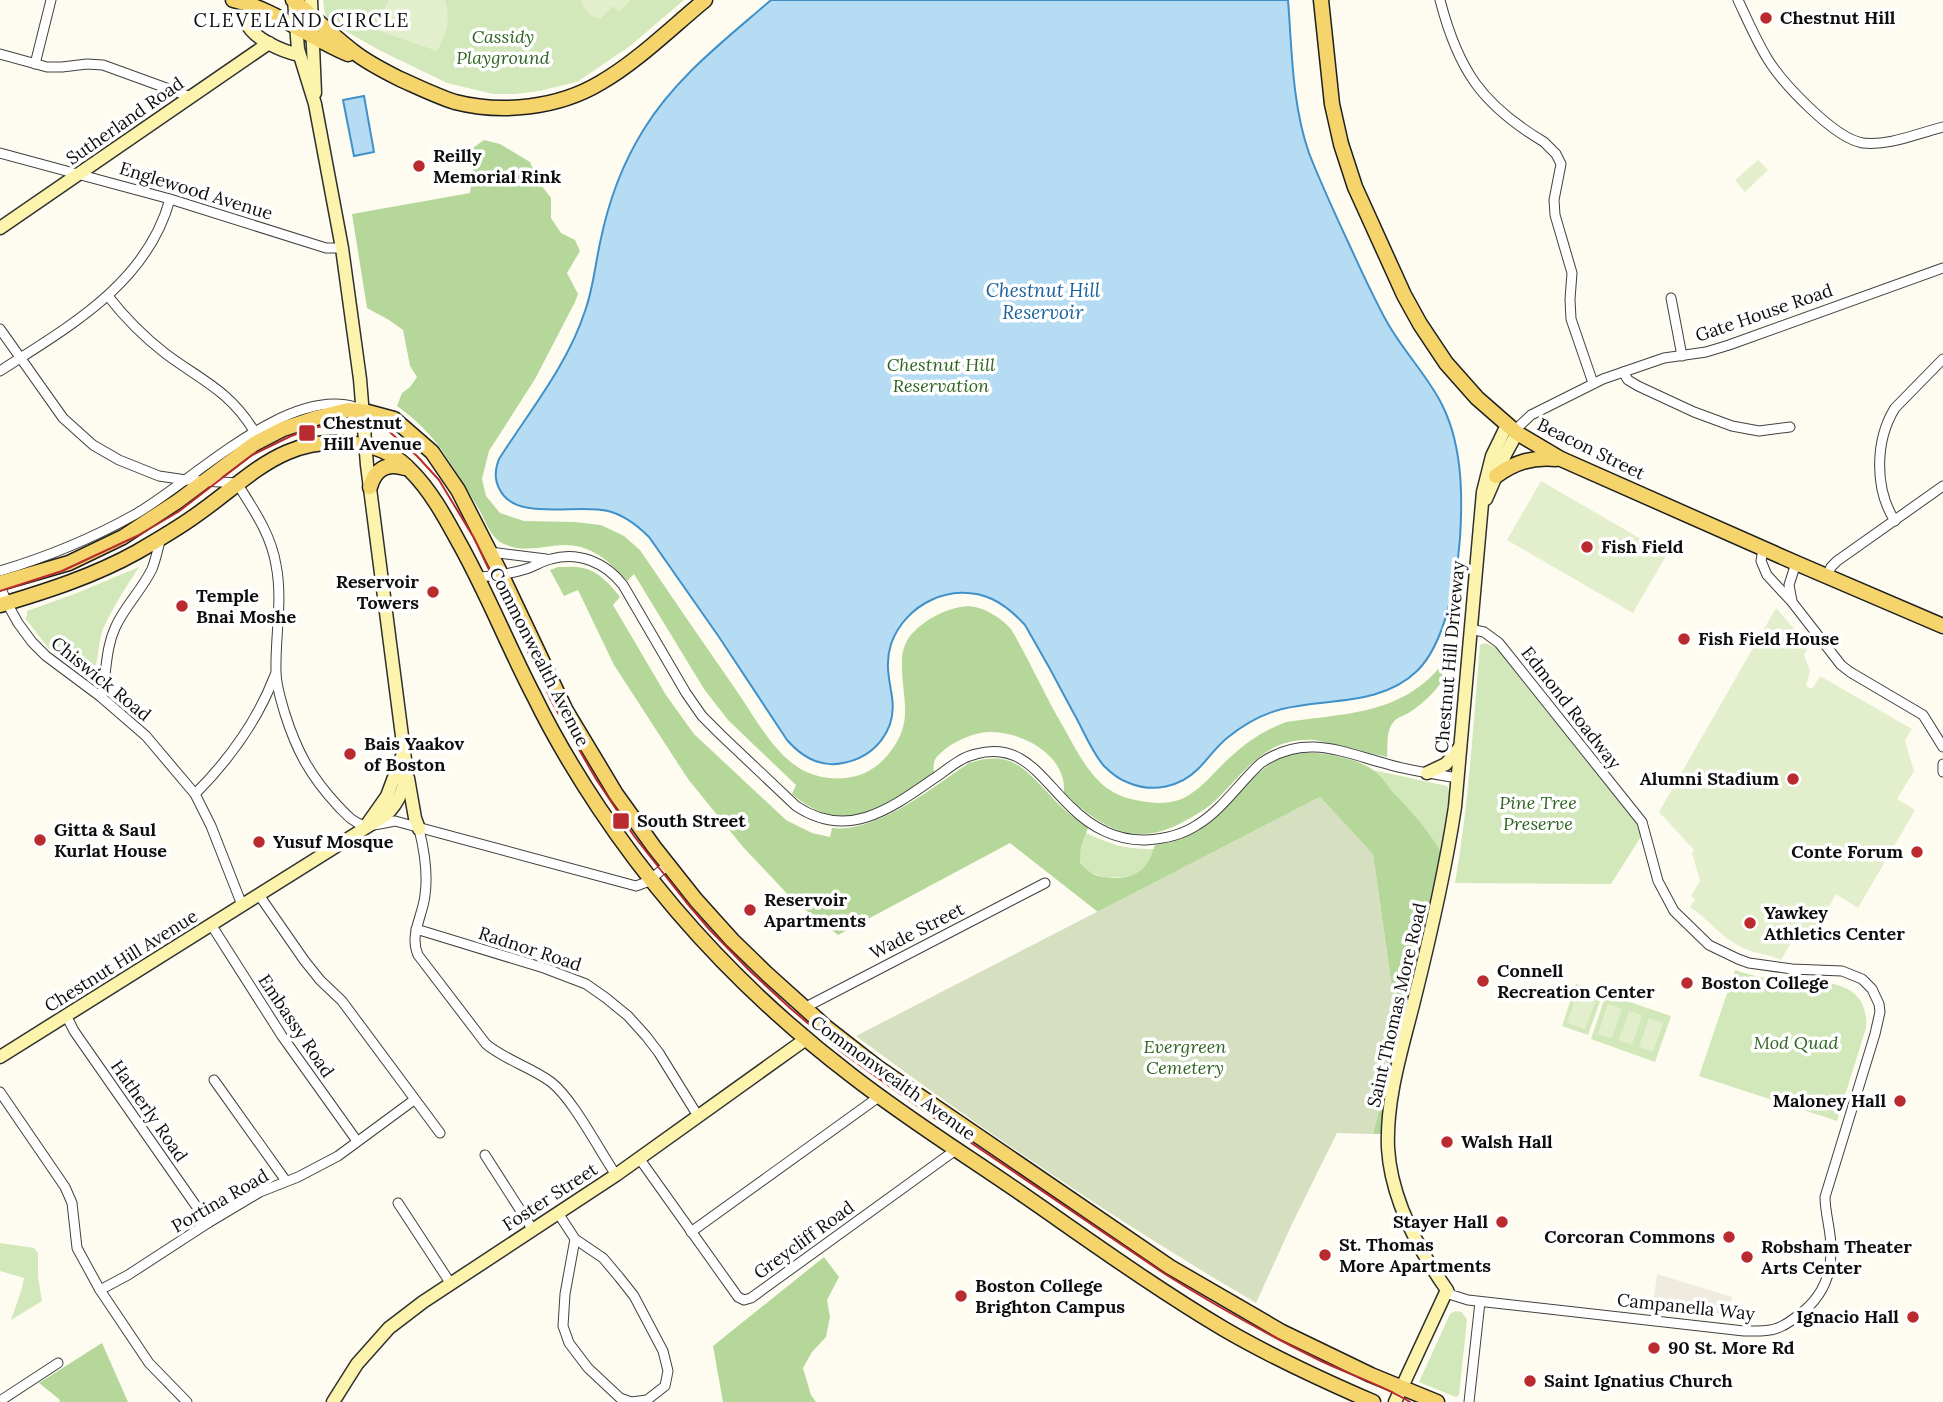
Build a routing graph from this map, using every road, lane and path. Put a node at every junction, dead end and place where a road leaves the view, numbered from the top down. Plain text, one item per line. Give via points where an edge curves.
1 (51, 0) edge
2 (233, 0) edge
3 (293, 0) edge
4 (311, 0) edge
5 (705, 0) edge
6 (1321, 0) edge
7 (1440, 0) edge
8 (1738, 0) edge
9 (251, 5) junction
10 (312, 15) junction
11 (295, 26) junction
12 (313, 36) junction
13 (269, 43) junction
14 (0, 54) edge
15 (299, 55) junction
16 (366, 60) junction
17 (35, 64) junction
18 (191, 97) junction
19 (315, 104) junction
20 (1943, 127) edge
21 (0, 153) edge
22 (80, 174) junction
23 (170, 199) junction
24 (0, 228) edge
25 (342, 248) junction
26 (1943, 268) edge
27 (108, 296) junction
28 (1671, 298) dead end
29 (0, 329) edge
30 (1682, 356) junction
31 (20, 358) junction
32 (1943, 359) edge
33 (0, 371) edge
34 (1623, 372) junction
35 (1593, 383) junction
36 (363, 411) junction
37 (1790, 428) dead end
38 (1513, 430) junction
39 (254, 431) junction
40 (365, 445) junction
41 (1561, 459) junction
42 (411, 471) junction
43 (1496, 477) junction
44 (186, 480) junction
45 (206, 481) junction
46 (237, 483) junction
47 (1943, 486) edge
48 (370, 487) junction
49 (1480, 512) junction
50 (1895, 521) junction
51 (161, 537) junction
52 (1763, 549) junction
53 (490, 552) junction
54 (548, 560) junction
55 (1796, 563) junction
56 (0, 571) edge
57 (501, 574) junction
58 (1827, 576) junction
59 (478, 577) junction
60 (0, 584) edge
61 (1792, 602) junction
62 (3, 604) edge
63 (1943, 626) edge
64 (1470, 629) junction
65 (276, 674) junction
66 (101, 697) junction
67 (1460, 747) junction
68 (1943, 747) edge
69 (404, 760) junction
70 (1943, 764) edge
71 (1943, 772) edge
72 (1427, 773) junction
73 (1458, 778) junction
74 (195, 794) junction
75 (365, 826) junction
76 (419, 828) junction
77 (1652, 858) joint
78 (668, 865) junction
79 (651, 879) junction
80 (1045, 883) dead end
81 (259, 895) junction
82 (242, 905) junction
83 (212, 926) junction
84 (416, 929) junction
85 (804, 1008) junction
86 (66, 1015) junction
87 (806, 1039) junction
88 (0, 1058) edge
89 (214, 1080) dead end
90 (0, 1092) edge
91 (880, 1096) junction
92 (414, 1100) junction
93 (932, 1105) junction
94 (698, 1116) junction
95 (919, 1124) junction
96 (440, 1133) dead end
97 (357, 1141) junction
98 (957, 1149) junction
99 (485, 1155) dead end
100 (639, 1158) junction
101 (616, 1175) junction
102 (286, 1181) junction
103 (398, 1203) dead end
104 (558, 1213) junction
105 (208, 1223) junction
106 (533, 1230) junction
107 (691, 1232) junction
108 (576, 1239) junction
109 (452, 1284) junction
110 (100, 1290) junction
111 (1447, 1290) junction
112 (1480, 1302) junction
113 (58, 1363) dead end
114 (1403, 1387) junction
115 (0, 1401) edge
116 (187, 1402) edge
117 (332, 1402) edge
118 (1373, 1402) edge
119 (1395, 1402) edge
120 (1437, 1402) edge
121 (1469, 1402) edge

1 - 17 street
2 - 9 main road
3 - 10 main road
3 - 11 main road, Chestnut Hill Avenue
4 - 10 main road, Chestnut Hill Avenue
5 - 16 main road via 606,79 574,95 537,105 516,108 456,102
6 - 38 main road, Beacon Street via 1333,111 1362,202 1428,338 1465,386
7 - 35 street via 1456,50 1477,86 1500,113 1544,142 1559,159 1555,215 1570,264 1571,319
8 - 20 street via 1774,69 1842,135 1858,142 1876,142
9 - 11 main road
9 - 13 main road via 247,27
10 - 12 main road, Chestnut Hill Avenue
10 - 16 main road
11 - 12 main road
11 - 15 main road, Chestnut Hill Avenue
12 - 16 main road
12 - 19 main road, Chestnut Hill Avenue
13 - 15 main road
13 - 18 main road, Sutherland Road
14 - 17 street
15 - 19 main road, Chestnut Hill Avenue
17 - 18 street via 103,65
18 - 22 main road, Sutherland Road
19 - 25 main road, Chestnut Hill Avenue
21 - 22 street, Englewood Avenue
22 - 23 street, Englewood Avenue
22 - 24 main road, Sutherland Road
23 - 25 street, Englewood Avenue via 327,248
23 - 27 street via 149,247
25 - 36 main road, Chestnut Hill Avenue
26 - 30 street, Gate House Road via 1729,345
27 - 31 street
27 - 39 street via 154,344 228,397
28 - 30 street
29 - 31 street
30 - 34 street, Gate House Road
31 - 33 street
31 - 44 street via 63,418 93,445 159,476
32 - 50 street via 1895,408 1882,436 1882,490
34 - 35 street, Gate House Road
34 - 37 street via 1638,386 1732,426 1759,431
35 - 38 street, Gate House Road via 1531,415
36 - 39 street, Commonwealth Avenue via 346,404 328,404
36 - 40 main road, Chestnut Hill Avenue
36 - 45 main road, Commonwealth Avenue via 348,410 283,429 254,444
36 - 53 main road, Commonwealth Avenue via 394,419 432,452
38 - 41 main road, Beacon Street
38 - 43 main road, Chestnut Hill Driveway
38 - 49 main road, Chestnut Hill Driveway via 1488,468
39 - 44 street, Commonwealth Avenue
40 - 42 main road, Commonwealth Avenue via 387,452
40 - 46 main road, Commonwealth Avenue via 346,442 292,450
40 - 48 main road, Chestnut Hill Avenue
41 - 43 main road via 1524,460
41 - 52 main road, Beacon Street
42 - 48 main road via 384,466
42 - 59 main road, Commonwealth Avenue via 441,510
43 - 49 main road, Chestnut Hill Driveway
44 - 45 street
44 - 56 street, Commonwealth Avenue via 116,524
45 - 46 street
45 - 60 main road, Commonwealth Avenue via 96,551
46 - 51 main road, Commonwealth Avenue
46 - 65 street via 273,549 279,598
47 - 50 street
48 - 69 main road, Chestnut Hill Avenue
49 - 64 main road, Chestnut Hill Driveway
50 - 58 street via 1837,561
51 - 62 main road, Commonwealth Avenue via 100,571
51 - 66 street via 150,572 109,644
52 - 55 main road, Beacon Street
52 - 61 street via 1763,568
53 - 54 street, Chestnut Hill Driveway
53 - 57 main road, Commonwealth Avenue
54 - 57 street, Chestnut Hill Driveway
54 - 72 street, Chestnut Hill Driveway via 578,557 610,571 702,716 796,806 827,820 847,822 878,814 960,761 991,751 1025,761 1091,824 1139,840 1168,837 1196,826 1261,762 1288,749 1330,747
55 - 58 main road, Beacon Street
55 - 61 street via 1788,585
57 - 59 street, Chestnut Hill Driveway
57 - 78 main road, Commonwealth Avenue via 565,709 622,803
58 - 63 main road, Beacon Street
59 - 79 main road, Commonwealth Avenue via 555,736 601,811
60 - 62 street, Chiswick Road
61 - 68 street via 1841,665 1923,715
62 - 66 street, Chiswick Road via 46,656
64 - 67 main road, Chestnut Hill Driveway
64 - 77 street, Edmond Roadway via 1499,643 1642,822
65 - 74 street via 243,738
65 - 75 street via 289,727 305,764 351,820
66 - 74 street, Chiswick Road via 146,736
67 - 72 main road via 1446,764
67 - 73 main road, Chestnut Hill Driveway
69 - 75 main road, Chestnut Hill Avenue via 405,782 393,806
69 - 76 main road
70 - 71 street
72 - 73 street, Chestnut Hill Driveway
73 - 111 main road, Saint Thomas More Road via 1442,886 1394,1085 1388,1130 1398,1193 1413,1232
74 - 82 street, Chiswick Road
75 - 76 street via 395,821
75 - 81 main road, Chestnut Hill Avenue
76 - 79 street via 631,885
76 - 84 street via 426,892
77 - 112 street, Campanella Way via 1674,911 1709,945 1749,963 1842,971 1862,979 1879,1004 1878,1022 1825,1197 1832,1249 1824,1288 1802,1313 1767,1331
78 - 79 street
78 - 85 main road, Commonwealth Avenue via 732,940
79 - 87 main road, Commonwealth Avenue via 730,969
80 - 85 street, Wade Street
81 - 82 main road, Chestnut Hill Avenue
81 - 92 street
82 - 83 main road, Chestnut Hill Avenue
83 - 86 main road, Chestnut Hill Avenue
83 - 97 street, Embassy Road
84 - 94 street, Radnor Road via 586,984 646,1036
84 - 101 street via 418,955 486,1044 554,1084
85 - 93 main road, Commonwealth Avenue via 877,1068
86 - 88 main road, Chestnut Hill Avenue
86 - 105 street, Hatherly Road
87 - 91 main road, Commonwealth Avenue
87 - 94 main road, Foster Street
89 - 102 street
90 - 110 street via 65,1187 72,1203 77,1248
91 - 95 main road, Commonwealth Avenue
91 - 107 street
92 - 96 street
92 - 97 street, Portina Road
93 - 95 main road
93 - 114 main road, Commonwealth Avenue via 1197,1284 1283,1332
94 - 100 main road, Foster Street
95 - 98 main road, Commonwealth Avenue
97 - 102 street, Portina Road via 338,1156
98 - 107 street, Greycliff Road via 747,1299 738,1297
98 - 118 main road, Commonwealth Avenue via 1224,1329
99 - 106 street
100 - 101 main road, Foster Street
100 - 107 street, Greycliff Road
101 - 104 main road, Foster Street
102 - 105 street, Portina Road
103 - 109 street
104 - 106 main road, Foster Street
104 - 108 street
105 - 110 street, Portina Road
106 - 109 main road, Foster Street
108 - 108 street via 565,1294 563,1326 569,1343 620,1398 647,1400 665,1386 668,1371 663,1351 620,1276
109 - 117 main road, Foster Street via 389,1328
110 - 116 street via 149,1363
111 - 112 street, Campanella Way via 1463,1300
111 - 114 main road
112 - 121 street
113 - 115 street
114 - 119 main road
114 - 120 main road, Commonwealth Avenue

